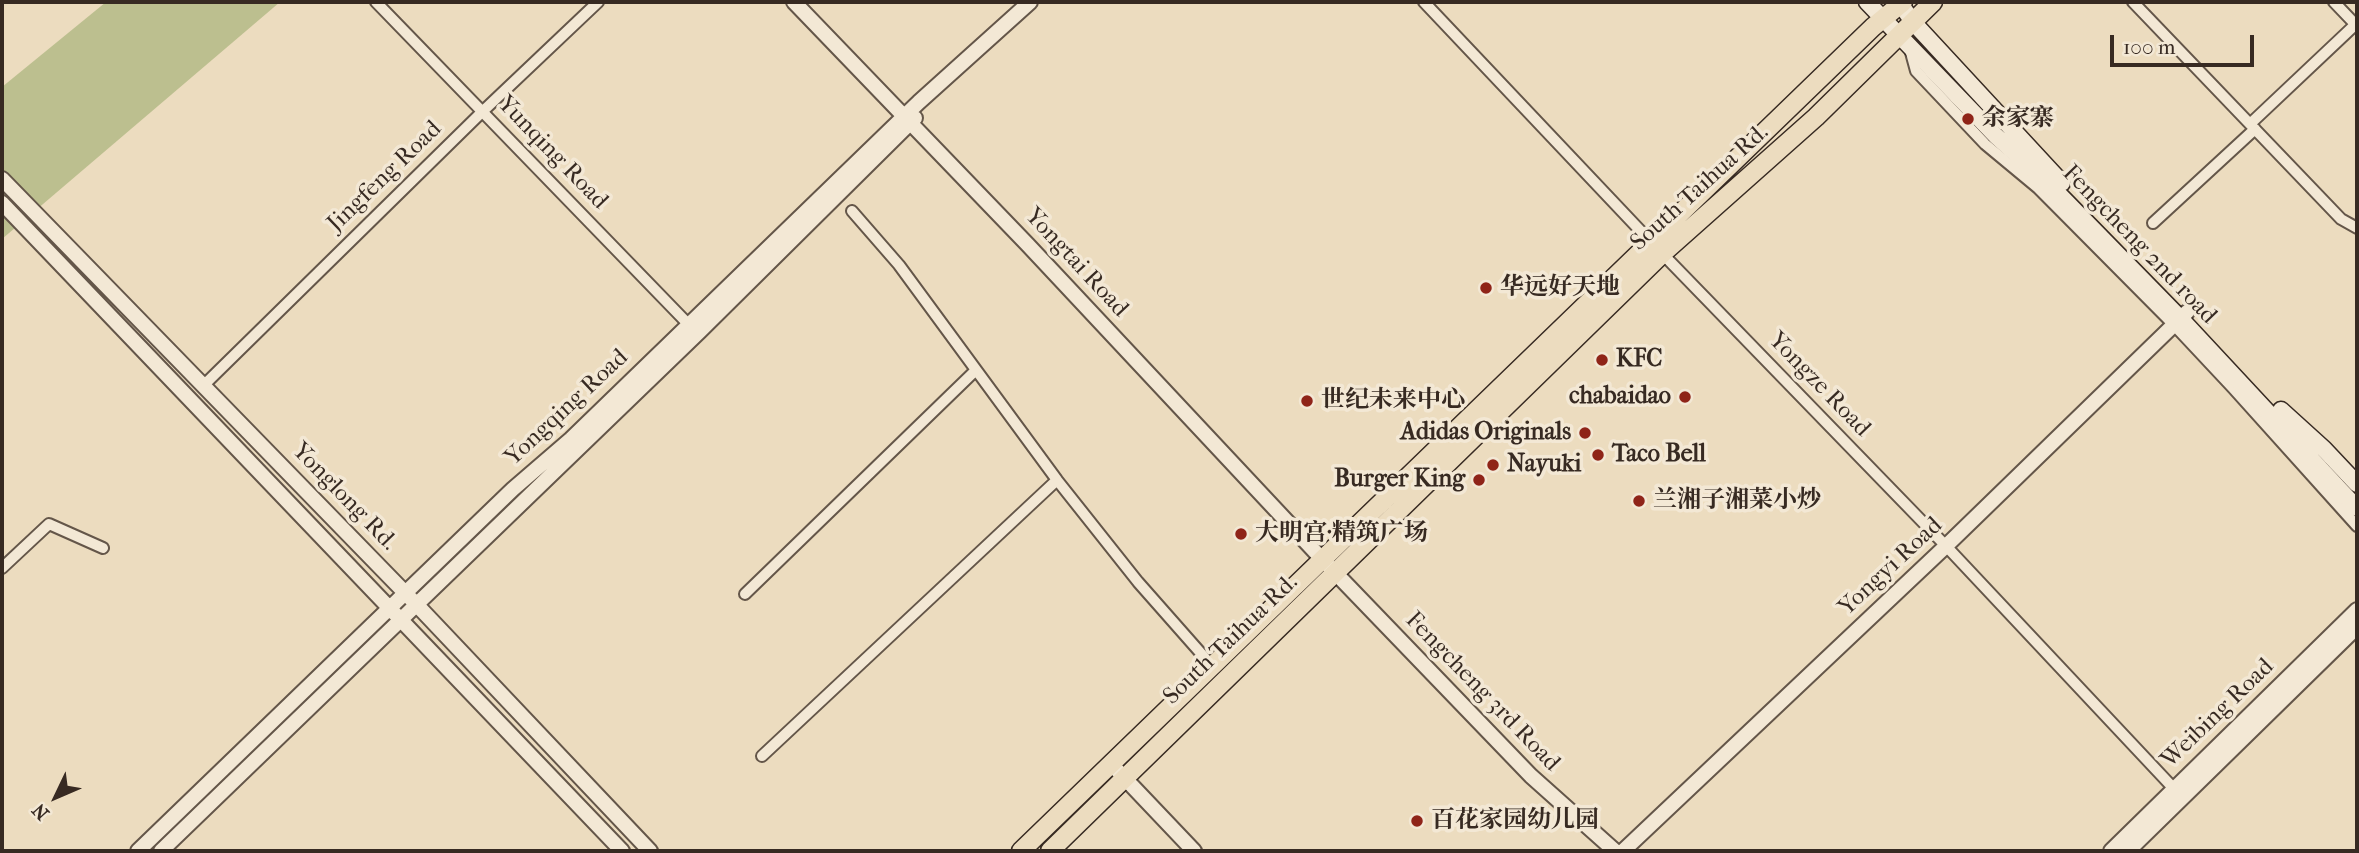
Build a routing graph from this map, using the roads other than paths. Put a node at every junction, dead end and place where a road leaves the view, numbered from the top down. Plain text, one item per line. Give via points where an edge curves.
1 (376, 2) edge
2 (598, 2) edge
3 (794, 2) edge
4 (1030, 2) edge
5 (1042, 2) edge
6 (1424, 2) edge
7 (1867, 2) edge
8 (1901, 2) edge
9 (1933, 2) edge
10 (2133, 2) edge
11 (2334, 2) edge
12 (1884, 18) junction
13 (2356, 24) edge
14 (1908, 33) junction
15 (482, 111) junction
16 (908, 119) junction
17 (2252, 126) junction
18 (2, 179) edge
19 (2, 203) edge
20 (852, 211) dead end
21 (2152, 223) dead end
22 (2357, 228) edge
23 (1657, 248) junction
24 (2180, 319) junction
25 (693, 329) junction
26 (976, 370) junction
27 (204, 385) junction
28 (1057, 480) junction
29 (2357, 484) edge
30 (2357, 508) edge
31 (2357, 526) edge
32 (1946, 546) junction
33 (103, 548) dead end
34 (1322, 559) junction
35 (2, 568) edge
36 (1335, 573) junction
37 (745, 594) dead end
38 (411, 599) junction
39 (2357, 610) edge
40 (397, 613) junction
41 (2357, 628) edge
42 (1213, 667) junction
43 (762, 756) dead end
44 (1111, 765) junction
45 (1125, 778) junction
46 (2178, 794) junction
47 (138, 851) edge
48 (161, 851) edge
49 (622, 851) edge
50 (650, 851) edge
51 (1021, 851) edge
52 (1050, 851) edge
53 (1194, 851) edge
54 (1615, 851) edge
55 (1623, 851) edge
56 (2111, 851) edge
57 (2128, 851) edge

1 - 15 street, Yunqing Road
2 - 15 street, Jingfeng Road
3 - 16 street, Yongtai Road
4 - 16 street, Yongqing Road
5 - 16 street, Yongqing Road
6 - 23 street, Yongze Road
7 - 12 main road, Fengcheng 2nd road
8 - 12 main road, South Taihua Rd.
8 - 14 main road, Fengcheng 2nd road
9 - 14 main road, South Taihua Rd.
10 - 17 street
11 - 13 street
12 - 14 main road, Fengcheng 2nd road
12 - 23 main road, South Taihua Rd.
13 - 17 street
14 - 23 main road, South Taihua Rd. via 1816,117
14 - 24 main road, Fengcheng 2nd road via 2054,174
14 - 24 street via 1916,71 1985,144
15 - 25 street, Yunqing Road
15 - 27 street, Jingfeng Road
16 - 25 street, Yongqing Road
16 - 34 street, Yongtai Road
17 - 21 street
17 - 22 street via 2341,219
18 - 27 street, Yonglong Rd.
19 - 40 street, Yonglong Rd.
20 - 26 street via 900,265
23 - 32 street, Yongze Road
23 - 34 main road, South Taihua Rd.
23 - 36 main road, South Taihua Rd.
24 - 29 main road, Fengcheng 2nd road
24 - 30 main road, Fengcheng 2nd road
24 - 31 street via 2233,388
24 - 32 street, Yongyi Road
25 - 38 street, Yongqing Road
26 - 28 street
26 - 37 street
27 - 38 street, Yonglong Rd.
28 - 42 street
28 - 43 street
32 - 46 street, Yongze Road
32 - 55 street, Yongyi Road
33 - 35 street via 49,524
34 - 36 street, Fengcheng 3rd Road
34 - 42 main road, South Taihua Rd.
36 - 45 main road, South Taihua Rd.
36 - 54 street, Fengcheng 3rd Road via 1531,776
38 - 40 street, Yongqing Road
38 - 50 street, Yonglong Rd.
39 - 46 street, Weibing Road
40 - 47 street, Yongqing Road
40 - 48 street, Yongqing Road
40 - 49 street, Yonglong Rd.
41 - 46 street, Weibing Road
42 - 44 main road, South Taihua Rd.
44 - 45 street
44 - 51 main road, South Taihua Rd.
45 - 52 main road, South Taihua Rd.
45 - 53 street
46 - 56 street, Weibing Road
46 - 57 street, Weibing Road

